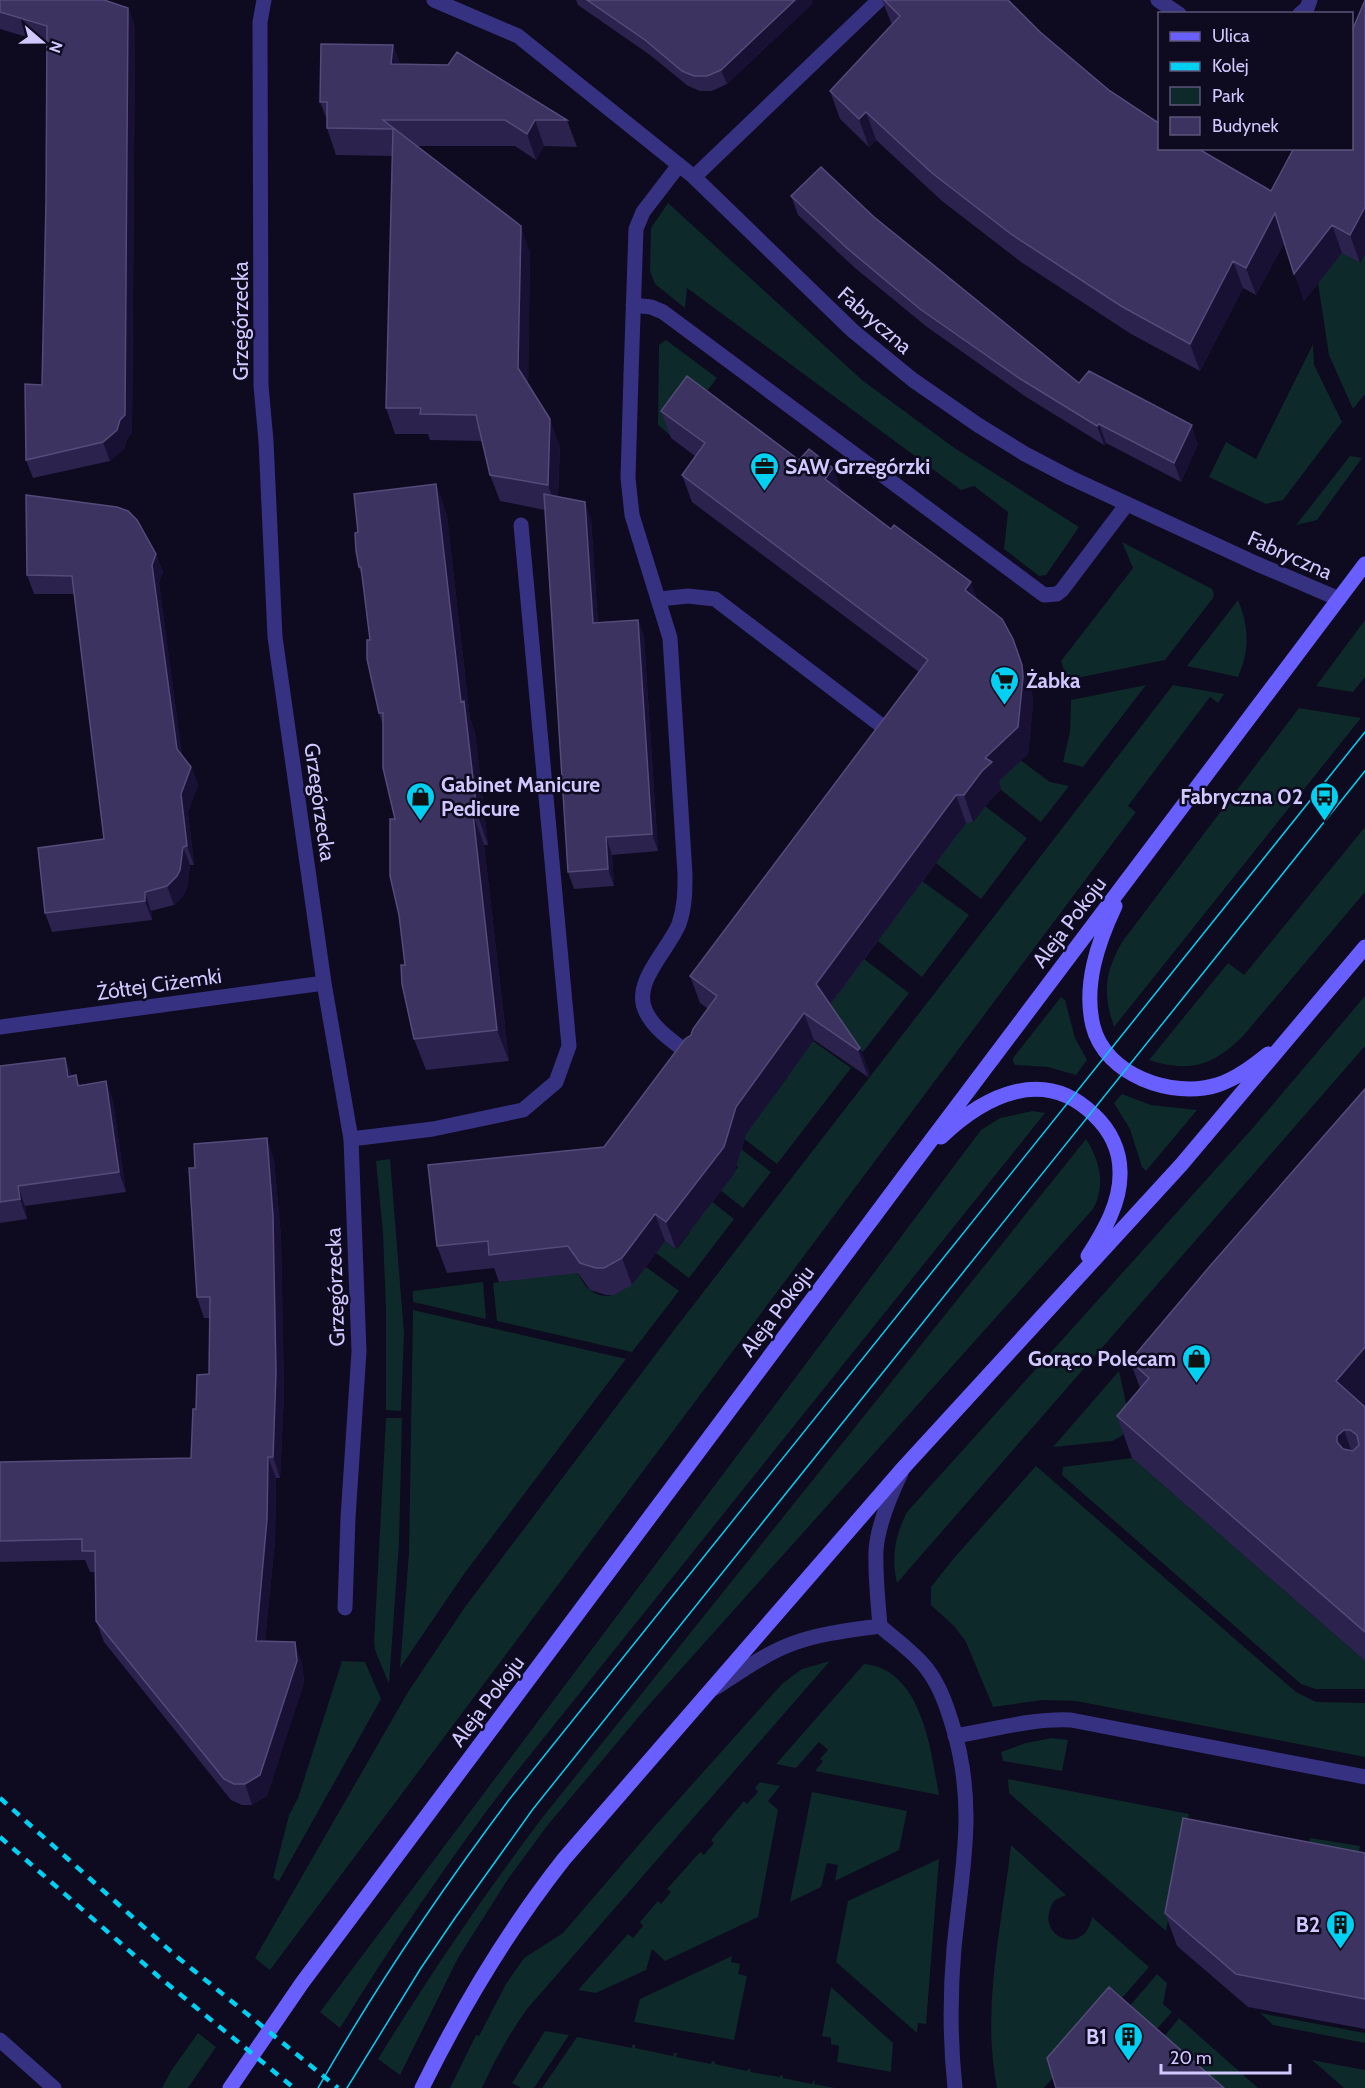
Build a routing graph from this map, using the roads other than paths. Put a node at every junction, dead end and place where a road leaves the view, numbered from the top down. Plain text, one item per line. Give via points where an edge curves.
1 (264, 0) edge
2 (434, 0) edge
3 (879, 0) edge
4 (1158, 0) edge
5 (1176, 12) edge
6 (679, 165) junction
7 (694, 177) junction
8 (633, 305) junction
9 (1127, 504) junction
10 (521, 525) dead end
11 (1365, 564) edge
12 (658, 599) junction
13 (1339, 599) junction
14 (882, 726) edge
15 (1134, 872) junction
16 (1365, 947) edge
17 (324, 983) junction
18 (1298, 1026) junction
19 (0, 1027) edge
20 (693, 1057) edge
21 (351, 1140) junction
22 (911, 1167) junction
23 (1054, 1302) junction
24 (905, 1466) junction
25 (345, 1608) dead end
26 (880, 1626) junction
27 (707, 1693) junction
28 (955, 1736) junction
29 (1365, 1778) edge
30 (0, 2040) edge
31 (54, 2088) edge
32 (230, 2088) edge
33 (422, 2088) edge
34 (955, 2088) edge

1 - 17 street, Grzegórzecka via 260,22 261,386 275,637
2 - 6 street, Fabryczna via 518,36
3 - 7 street
4 - 5 street
6 - 7 street, Fabryczna
6 - 8 street via 643,212 636,229
7 - 9 street, Fabryczna via 828,308 913,380 1025,454
8 - 9 street via 663,312 1044,595 1062,590
8 - 12 street via 629,495
9 - 13 street, Fabryczna
10 - 21 street via 569,1046 556,1082 523,1110 433,1129
11 - 13 main road, Aleja Pokoju
12 - 14 street via 715,599
12 - 20 street via 670,638 684,904 673,937 644,984 642,1001 655,1025
13 - 15 main road, Aleja Pokoju
15 - 18 main road via 1102,935 1091,985 1093,1027 1106,1054 1125,1069 1154,1083 1170,1088 1202,1088 1242,1073
15 - 22 main road, Aleja Pokoju
16 - 18 main road
17 - 19 street, Żółtej Ciżemki
17 - 21 street, Grzegórzecka
18 - 23 main road via 1181,1166
21 - 25 street, Grzegórzecka via 359,1352
22 - 23 main road via 961,1120 1007,1093 1049,1090 1071,1097 1100,1120 1115,1144 1120,1173 1114,1207 1095,1245
22 - 32 main road, Aleja Pokoju via 302,1983
23 - 24 main road
24 - 26 street via 886,1509 876,1547
24 - 27 main road
26 - 27 street via 792,1643
26 - 28 street via 927,1669
27 - 33 main road via 534,1898 478,1983
28 - 29 street via 1032,1722 1071,1720
28 - 34 street via 967,1812 952,1986
30 - 31 street

